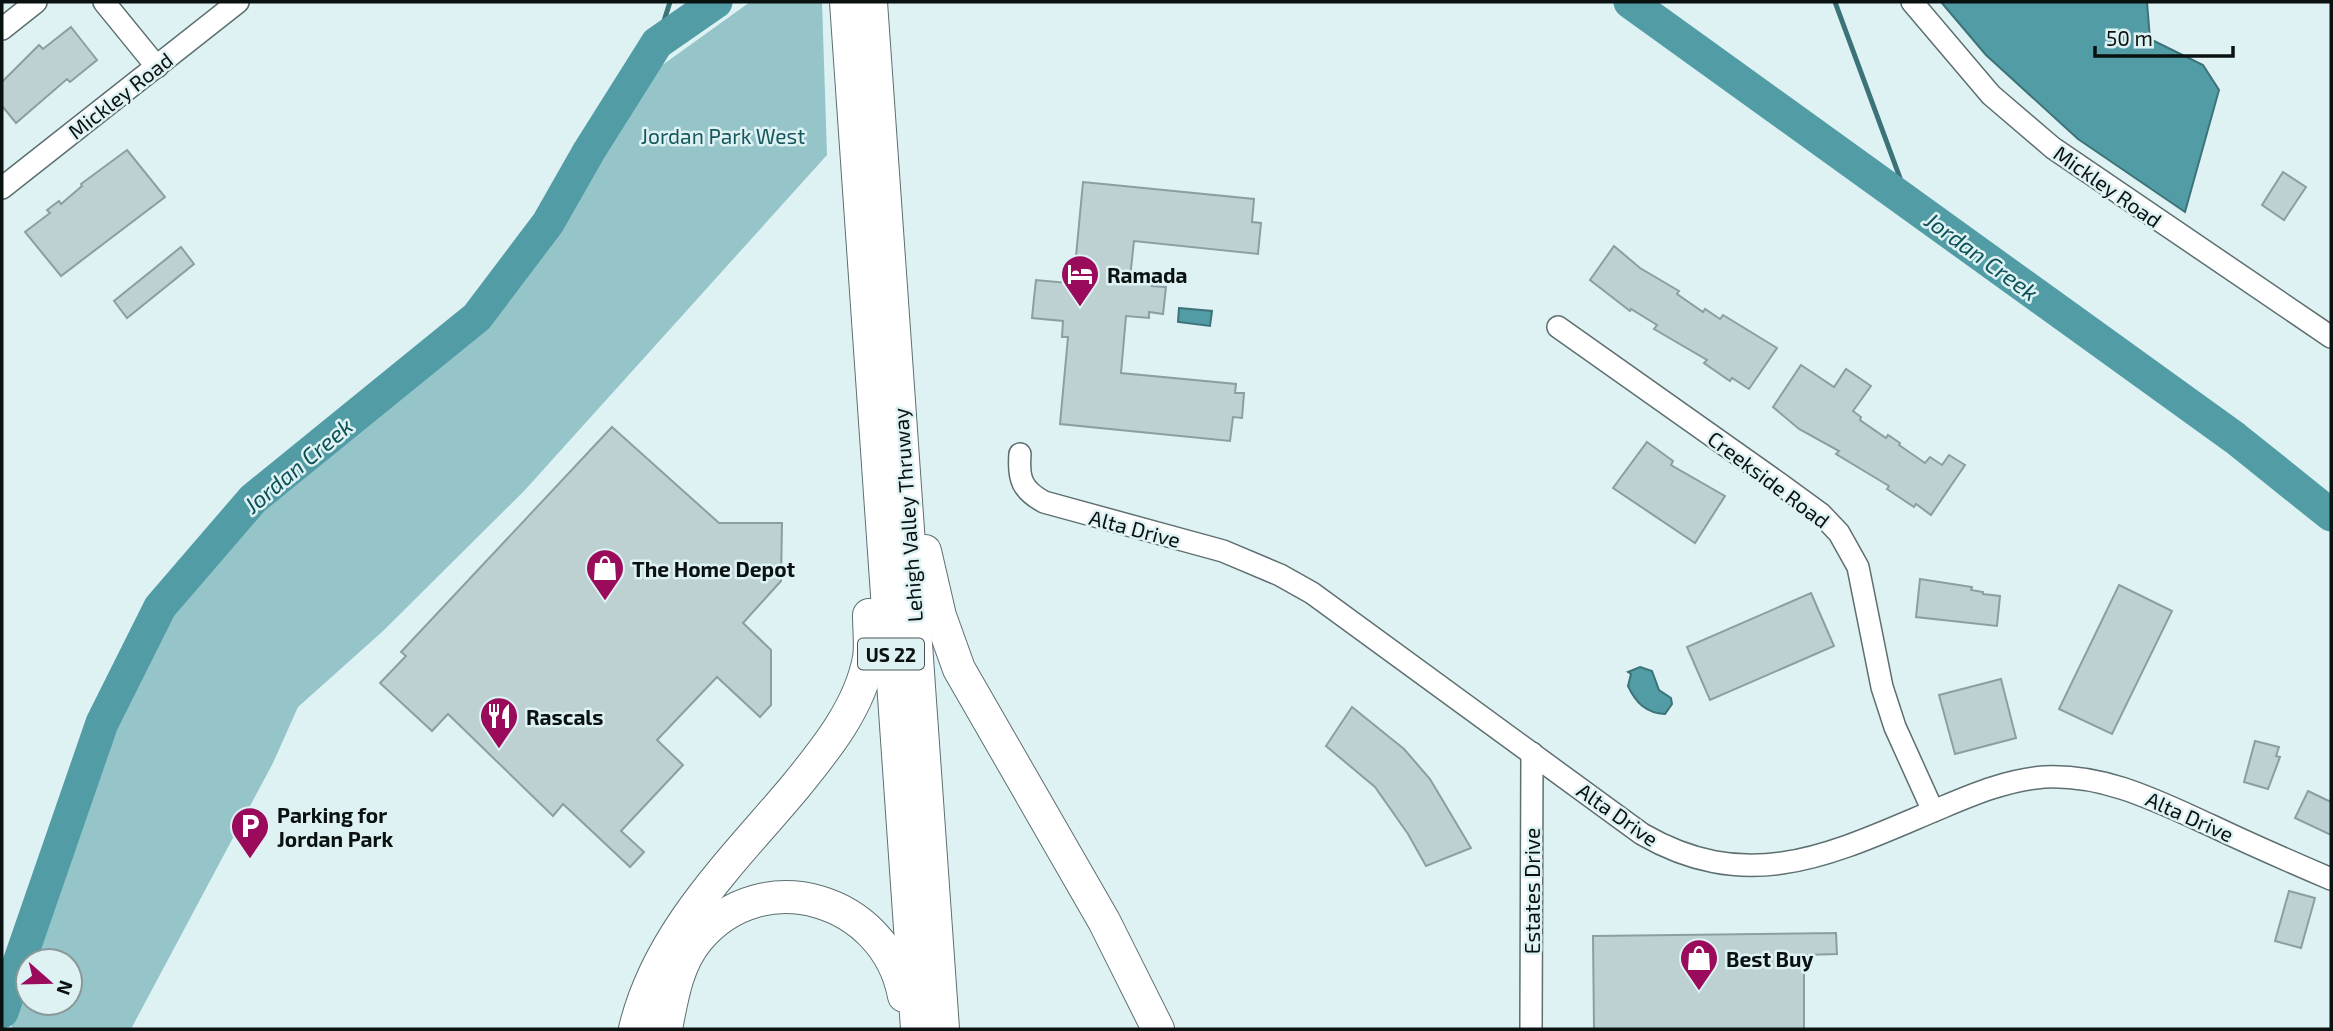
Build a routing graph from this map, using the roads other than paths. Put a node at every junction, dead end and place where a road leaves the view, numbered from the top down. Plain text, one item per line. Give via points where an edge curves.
1 (36, 2) edge
2 (104, 2) edge
3 (238, 2) edge
4 (846, 2) edge
5 (871, 2) edge
6 (1912, 2) edge
7 (2, 29) edge
8 (157, 67) junction
9 (864, 77) junction
10 (2, 188) edge
11 (865, 278) junction
12 (1558, 327) dead end
13 (2331, 337) edge
14 (1020, 454) dead end
15 (904, 463) junction
16 (1532, 753) junction
17 (1933, 811) junction
18 (2331, 879) edge
19 (635, 1029) edge
20 (666, 1029) edge
21 (911, 1029) edge
22 (917, 1029) edge
23 (943, 1029) edge
24 (1158, 1029) edge
25 (1531, 1029) edge

1 - 7 street
2 - 8 street
3 - 8 street, Mickley Road
4 - 9 highway, Lehigh Valley Thruway / US 22
5 - 9 highway, Lehigh Valley Thruway / US 22
6 - 13 street, Mickley Road via 1991,94 2053,148
8 - 10 street, Mickley Road
9 - 11 highway, Lehigh Valley Thruway / US 22
9 - 15 highway, Lehigh Valley Thruway / US 22
11 - 19 highway via 869,656 864,674 830,743 672,938 649,983
11 - 22 highway, Lehigh Valley Thruway / US 22
12 - 17 street, Creekside Road via 1821,514 1839,533 1858,567 1882,687 1895,727
14 - 16 street, Alta Drive via 1020,479 1030,494 1062,509 1223,551 1280,575 1312,593
15 - 23 highway, Lehigh Valley Thruway / US 22
15 - 24 highway via 940,616 959,669 1104,921
16 - 17 street, Alta Drive via 1642,834 1695,859 1721,865 1783,865 1821,857
16 - 25 street, Estates Drive
17 - 18 street, Alta Drive via 2014,781 2080,779 2126,787
20 - 21 highway via 679,974 697,940 736,908 760,898 785,897 837,909 869,930 901,977

